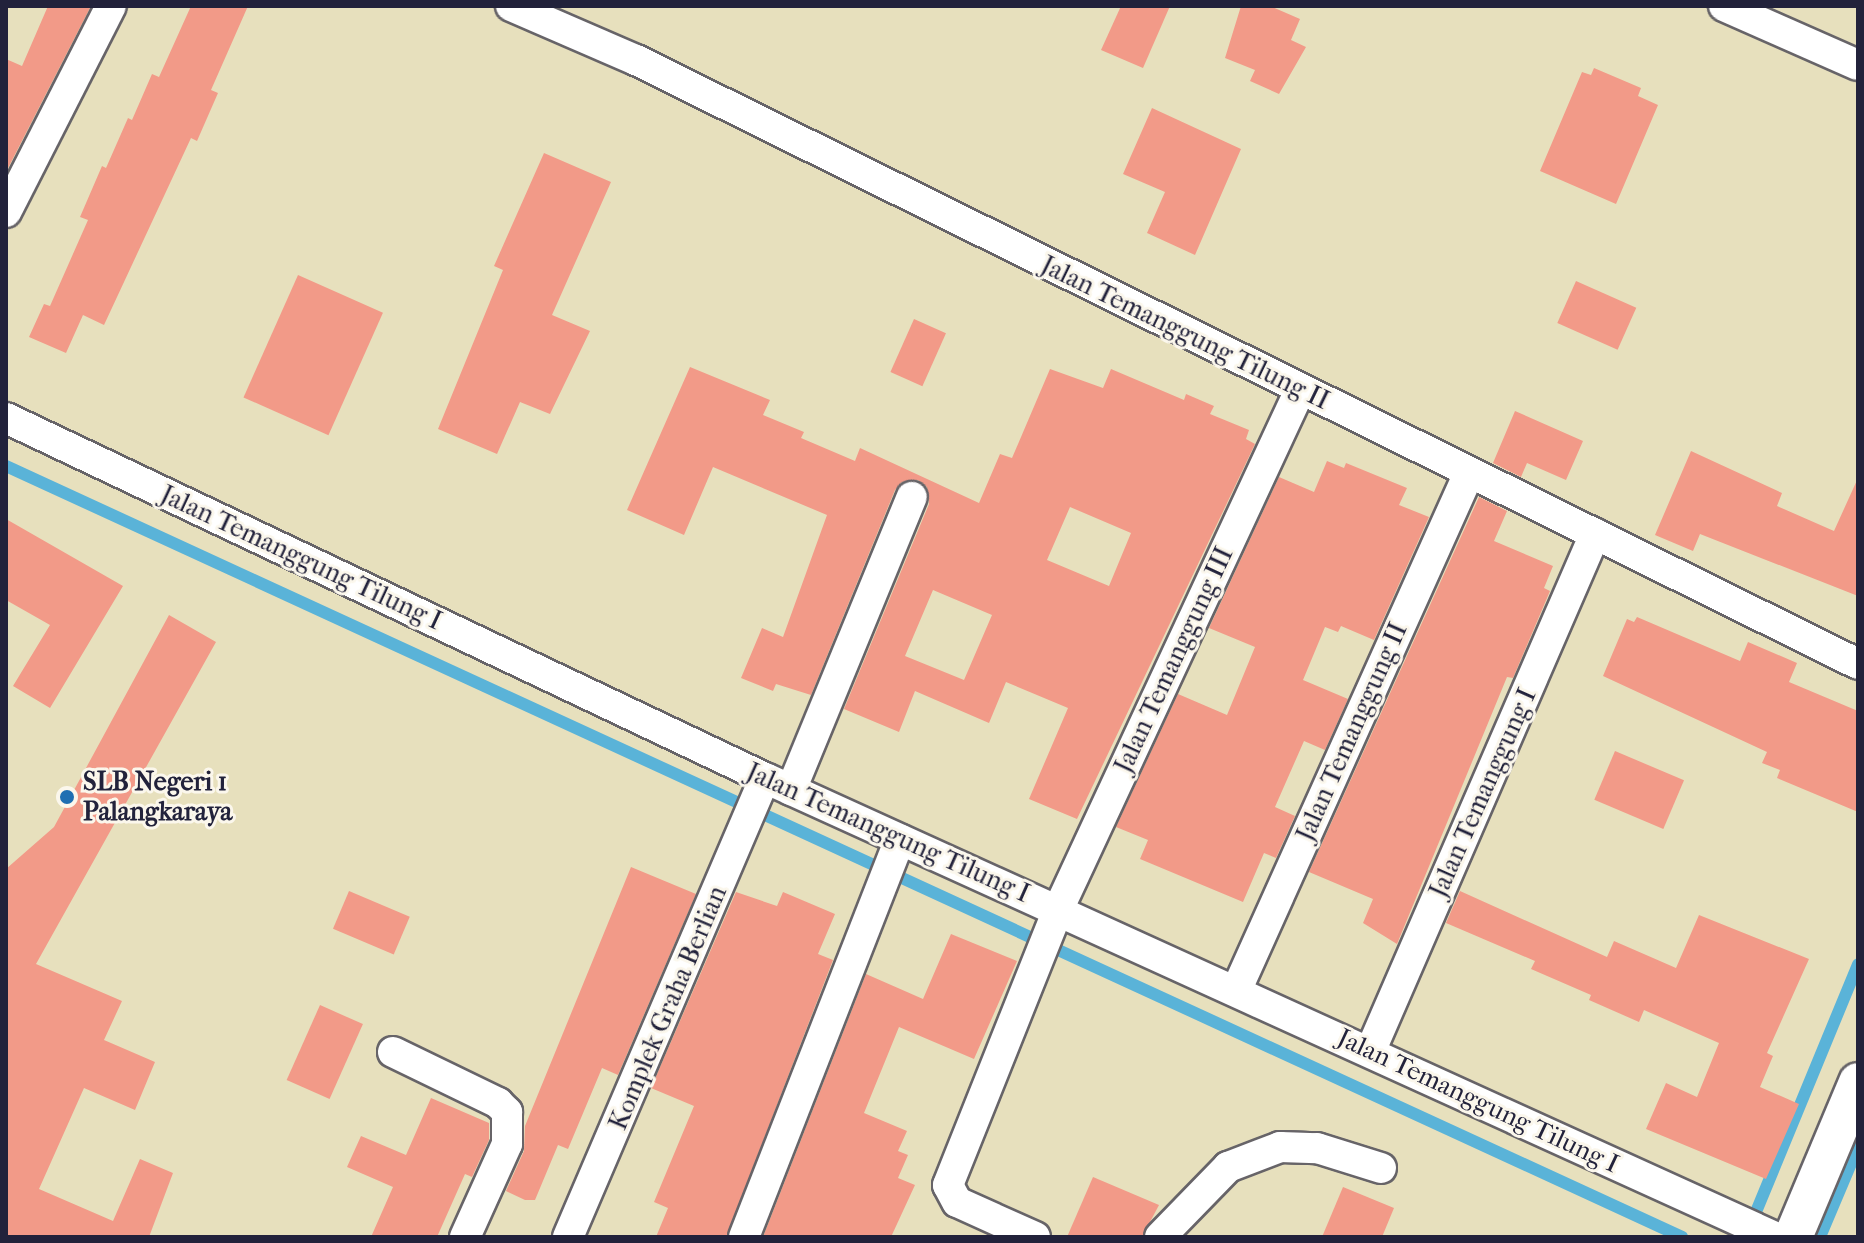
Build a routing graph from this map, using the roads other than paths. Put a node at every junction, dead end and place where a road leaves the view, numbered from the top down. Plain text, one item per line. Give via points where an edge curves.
1 (111, 6) edge
2 (511, 6) edge
3 (1724, 6) edge
4 (1858, 65) edge
5 (6, 212) edge
6 (1300, 390) junction
7 (6, 418) edge
8 (1469, 473) junction
9 (912, 497) dead end
10 (1595, 534) junction
11 (1858, 664) edge
12 (764, 799) junction
13 (891, 861) junction
14 (1054, 920) junction
15 (1236, 991) junction
16 (393, 1052) dead end
17 (1370, 1052) junction
18 (1858, 1082) edge
19 (1381, 1168) dead end
20 (465, 1237) edge
21 (568, 1237) edge
22 (744, 1237) edge
23 (1035, 1237) edge
24 (1160, 1237) edge
25 (1775, 1237) edge
26 (1793, 1237) edge

1 - 5 street
2 - 6 street, Jalan Temanggung Tilung II via 636,60
3 - 4 street
6 - 8 street, Jalan Temanggung Tilung II
6 - 14 street, Jalan Temanggung III
7 - 12 street, Jalan Temanggung Tilung I
8 - 10 street, Jalan Temanggung Tilung II
8 - 15 street, Jalan Temanggung II
9 - 12 street, Komplek Graha Berlian
10 - 11 street, Jalan Temanggung Tilung II
10 - 17 street, Jalan Temanggung I
12 - 13 street, Jalan Temanggung Tilung I
12 - 21 street, Komplek Graha Berlian
13 - 14 street, Jalan Temanggung Tilung I
13 - 22 street
14 - 15 street, Jalan Temanggung Tilung I
14 - 23 street, Jalan Temanggung III via 948,1185 957,1202
15 - 17 street, Jalan Temanggung Tilung I
16 - 20 street via 507,1112 507,1144
17 - 25 street, Jalan Temanggung Tilung I
18 - 26 street
19 - 24 street via 1317,1148 1280,1147 1228,1167

